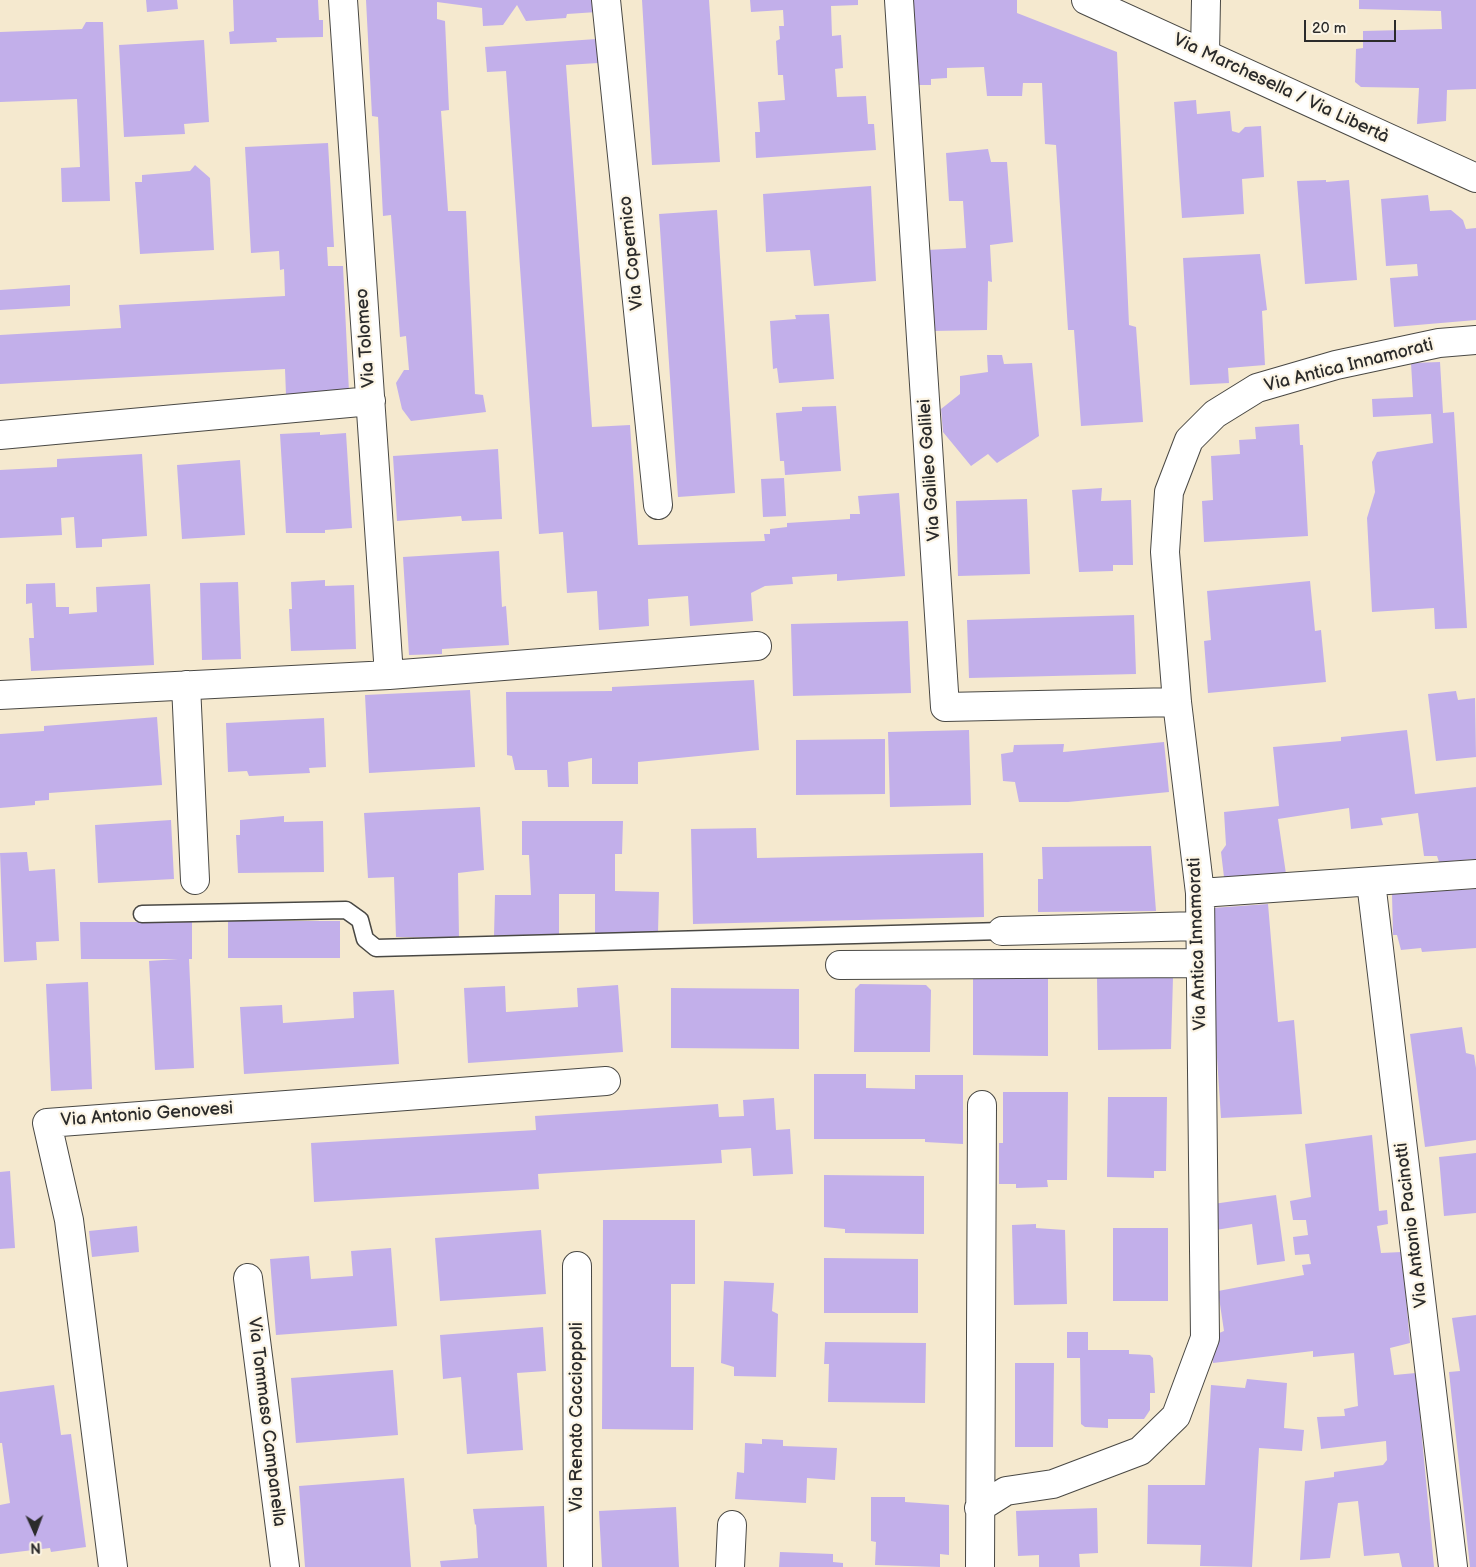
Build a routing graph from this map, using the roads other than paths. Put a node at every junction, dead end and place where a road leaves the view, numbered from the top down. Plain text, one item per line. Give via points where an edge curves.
1 (343, 0) edge
2 (606, 0) edge
3 (899, 0) edge
4 (1086, 0) edge
5 (1206, 0) edge
6 (1204, 53) junction
7 (1476, 178) edge
8 (1476, 340) edge
9 (371, 401) junction
10 (0, 435) edge
11 (658, 505) dead end
12 (757, 646) dead end
13 (389, 675) junction
14 (186, 685) junction
15 (0, 695) edge
16 (1177, 702) junction
17 (1476, 874) edge
18 (195, 880) dead end
19 (1371, 882) junction
20 (1200, 893) junction
21 (142, 914) dead end
22 (1200, 926) junction
23 (1002, 931) joint
24 (1200, 963) junction
25 (840, 965) dead end
26 (606, 1081) dead end
27 (982, 1105) dead end
28 (577, 1266) dead end
29 (248, 1278) dead end
30 (979, 1508) junction
31 (732, 1525) dead end
32 (113, 1567) edge
33 (285, 1567) edge
34 (578, 1567) edge
35 (730, 1567) edge
36 (980, 1567) edge
37 (1453, 1567) edge

1 - 9 street, Via Tolomeo
2 - 11 street, Via Copernico
3 - 16 street, Via Galileo Galilei via 945,707
4 - 6 street, Via Marchesella / Via Libertà
5 - 6 street
6 - 7 street, Via Marchesella / Via Libertà
8 - 16 street, Via Antica Innamorati via 1439,343 1364,359 1257,388 1215,414 1188,440 1169,492 1165,552
9 - 10 street
9 - 13 street, Via Tolomeo
12 - 13 street
13 - 14 street
14 - 15 street
14 - 18 street
16 - 20 street, Via Antica Innamorati
17 - 19 street
19 - 20 street
19 - 37 street, Via Antonio Pacinotti
20 - 22 street, Via Antica Innamorati
21 - 23 lane via 346,910 360,920 366,939 376,948
22 - 23 street
22 - 24 street, Via Antica Innamorati
24 - 25 street
24 - 30 street, Via Antica Innamorati via 1205,1338 1176,1416 1140,1451 1053,1484 1006,1491
26 - 32 street, Via Antonio Genovesi via 47,1123 69,1220
27 - 30 street
28 - 34 street, Via Renato Caccioppoli
29 - 33 street, Via Tommaso Campanella
30 - 36 street
31 - 35 street

